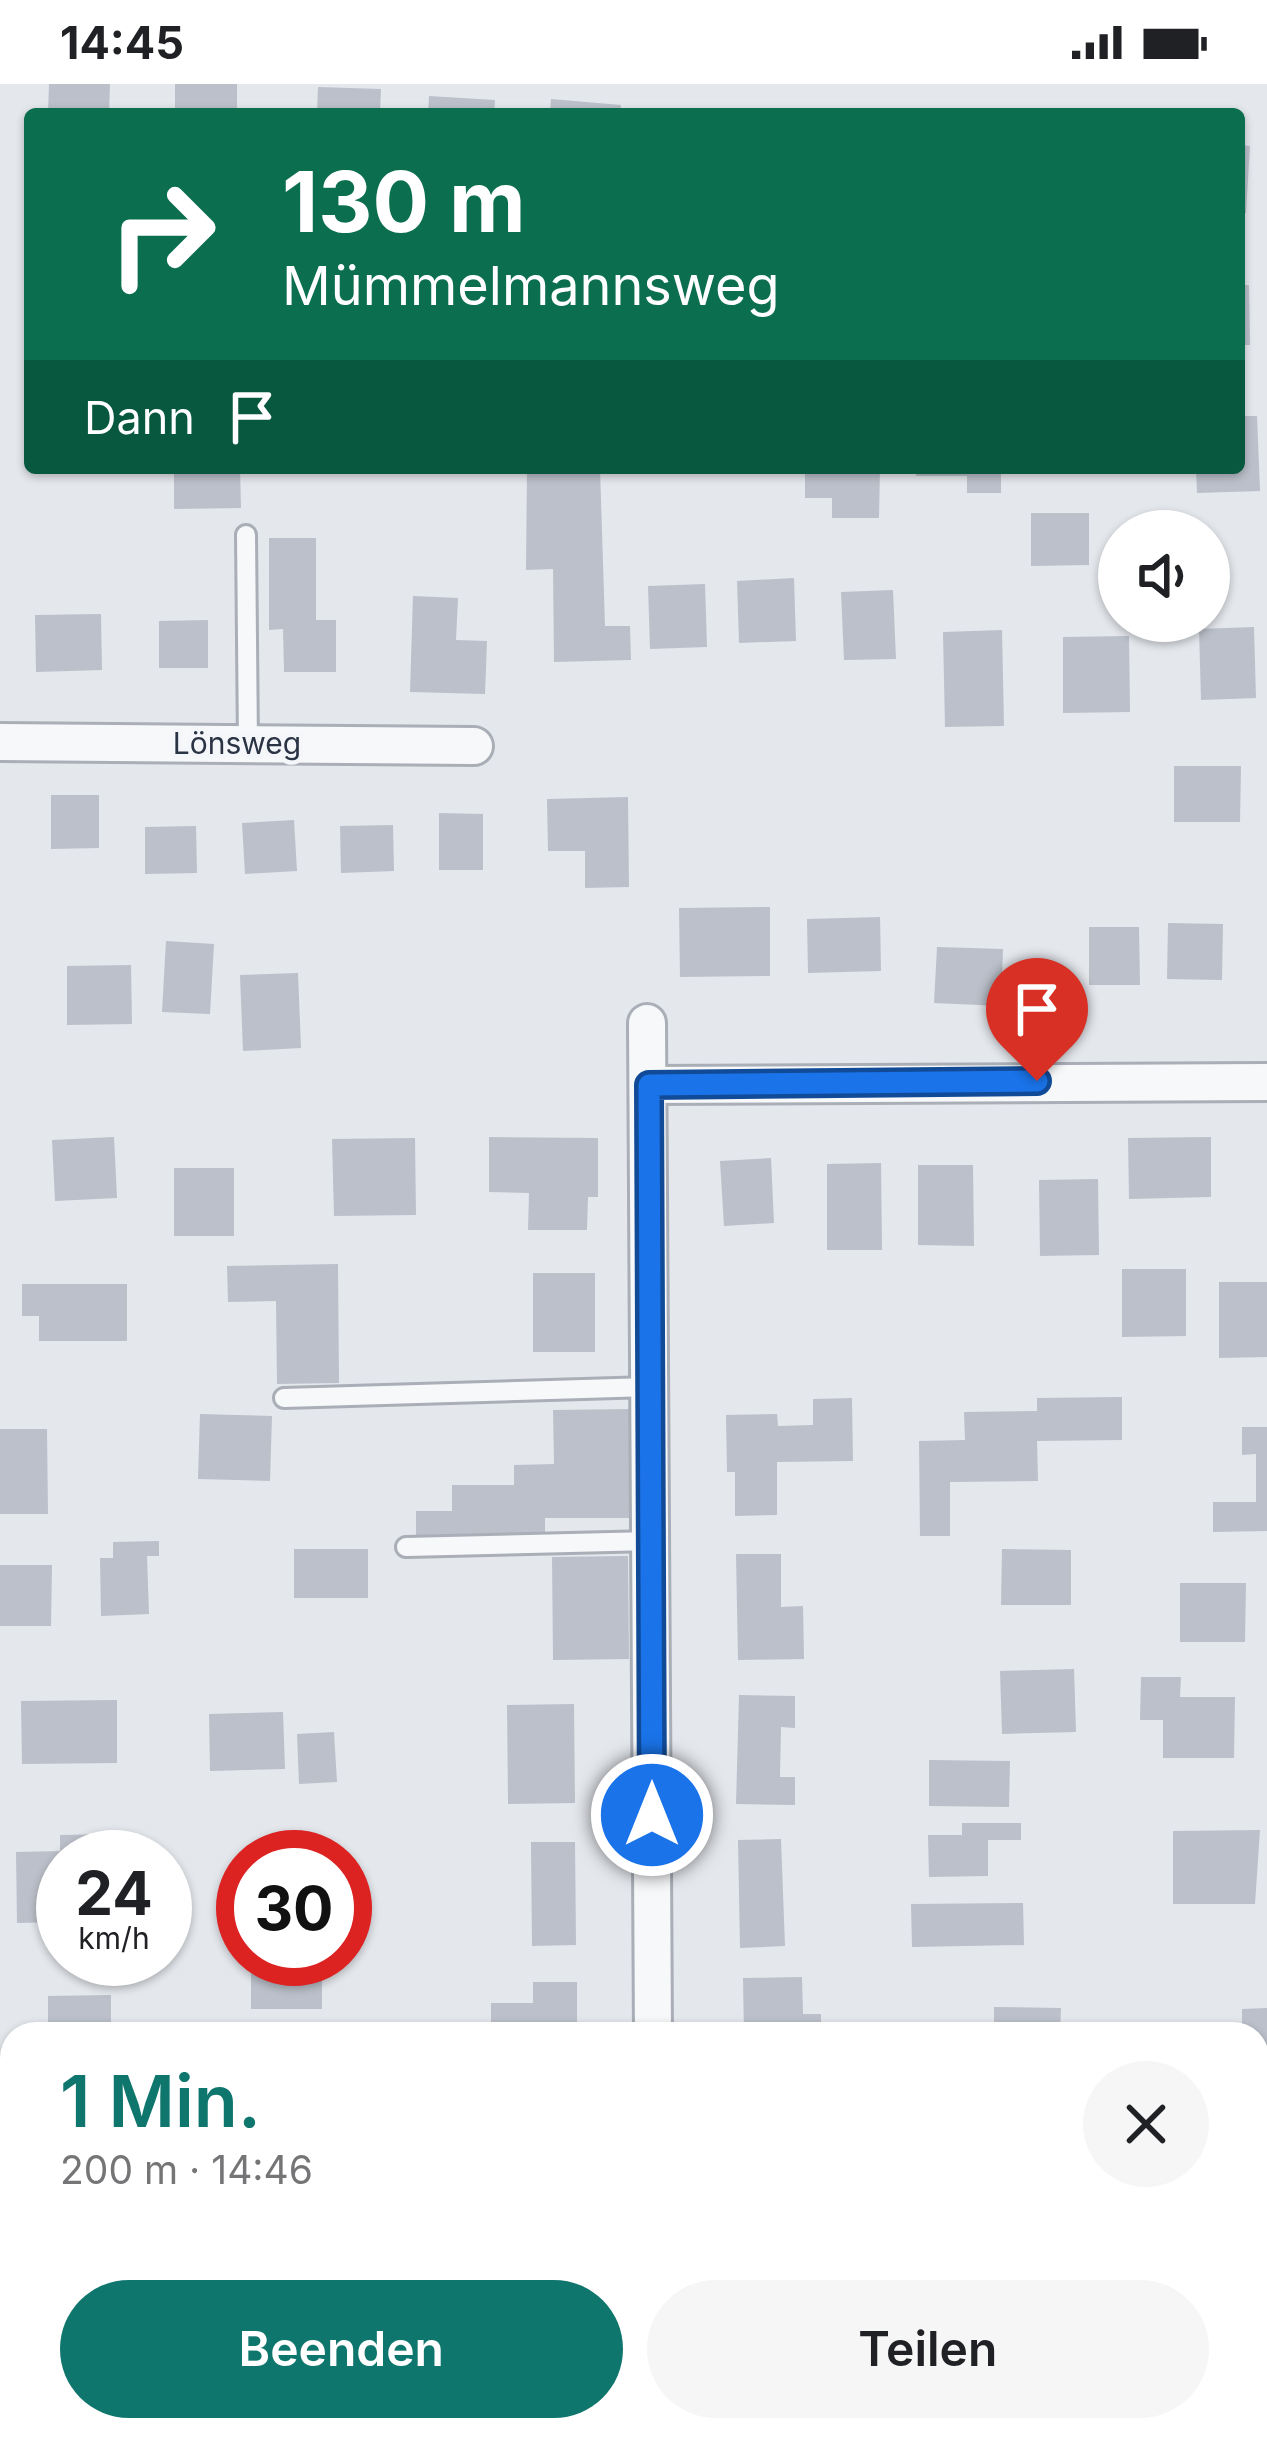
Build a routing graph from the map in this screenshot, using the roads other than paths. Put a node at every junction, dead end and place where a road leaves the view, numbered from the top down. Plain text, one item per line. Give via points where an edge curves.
1 (246, 535) dead end
2 (0, 742) edge
3 (248, 745) junction
4 (475, 746) dead end
5 (647, 1023) dead end
6 (1267, 1082) edge
7 (649, 1085) junction
8 (650, 1387) junction
9 (284, 1398) dead end
10 (652, 1541) junction
11 (406, 1547) dead end
12 (653, 2022) edge

1 - 3 lane
2 - 3 street, Lönsweg
3 - 4 street, Lönsweg
5 - 7 street
6 - 7 street
7 - 8 street
8 - 9 lane
8 - 10 street
10 - 11 lane
10 - 12 street

